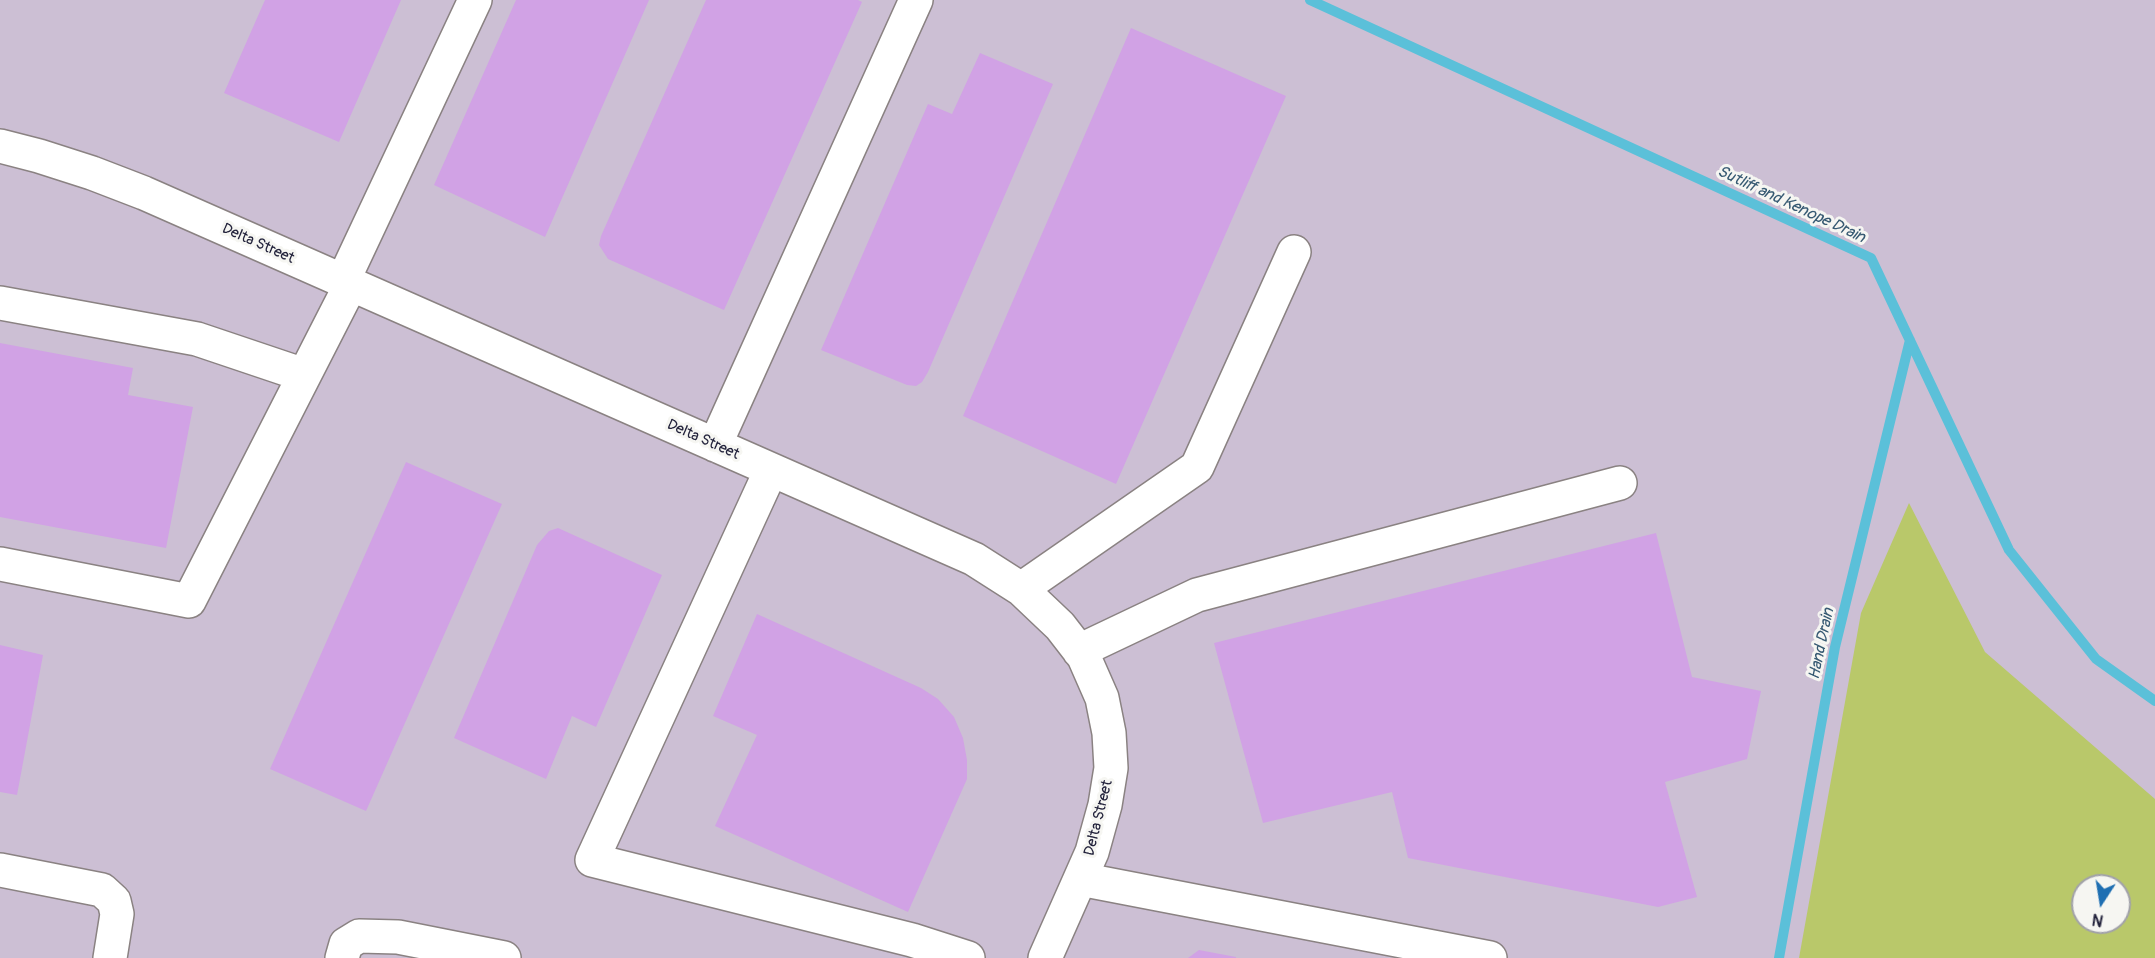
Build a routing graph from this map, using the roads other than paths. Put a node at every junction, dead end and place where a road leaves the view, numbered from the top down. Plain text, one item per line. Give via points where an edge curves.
1 (476, 0) edge
2 (916, 0) edge
3 (0, 146) edge
4 (1294, 252) dead end
5 (347, 282) junction
6 (0, 303) edge
7 (304, 375) junction
8 (715, 445) junction
9 (771, 470) junction
10 (1620, 483) dead end
11 (0, 564) edge
12 (1021, 589) junction
13 (1079, 651) junction
14 (0, 870) edge
15 (1080, 879) junction
16 (110, 958) edge
17 (342, 958) edge
18 (504, 958) edge
19 (968, 958) edge
20 (1045, 958) edge
21 (1490, 958) edge

1 - 5 street
2 - 8 street
3 - 5 street, Delta Street via 102,177
4 - 12 street via 1197,466
5 - 7 street
5 - 8 street, Delta Street
6 - 7 street via 197,339
7 - 11 street via 189,601
8 - 9 street, Delta Street
9 - 12 street, Delta Street via 974,559
9 - 19 street via 592,860 912,940
10 - 13 street via 1197,596
12 - 13 street, Delta Street via 1060,626
13 - 15 street, Delta Street via 1102,698 1111,768 1103,815
14 - 16 street via 102,890 114,901 117,914
15 - 20 street, Delta Street
15 - 21 street
17 - 18 street via 346,944 359,936 398,936

